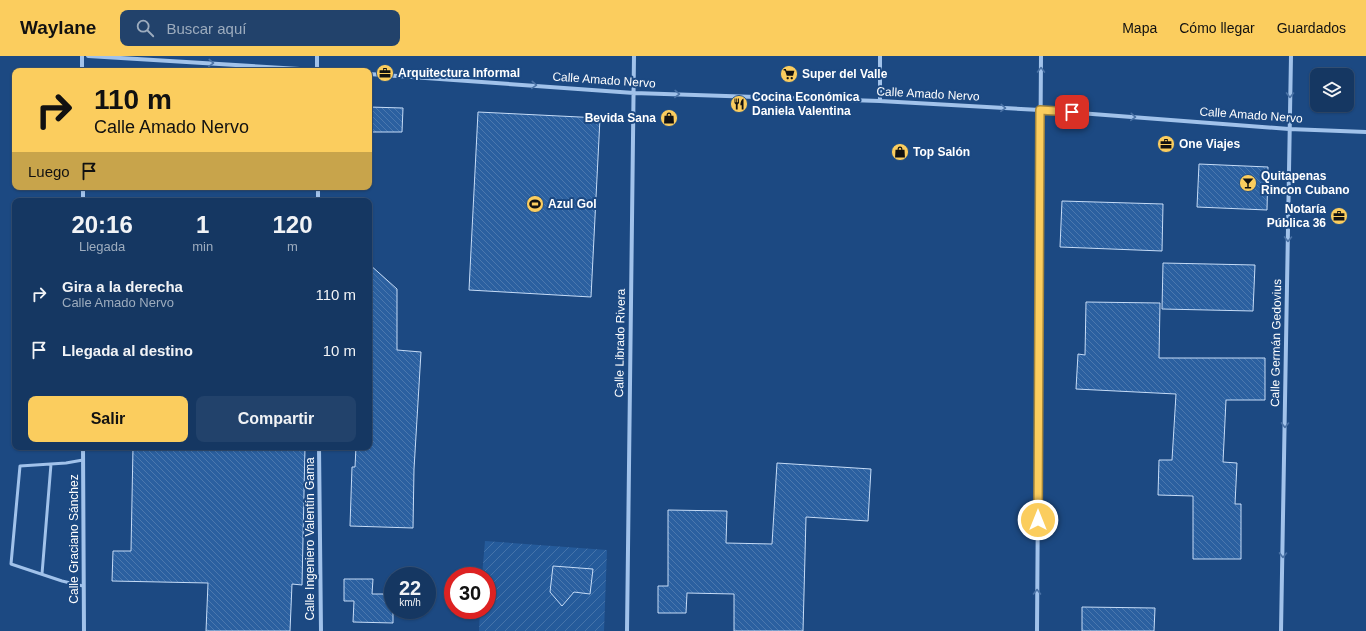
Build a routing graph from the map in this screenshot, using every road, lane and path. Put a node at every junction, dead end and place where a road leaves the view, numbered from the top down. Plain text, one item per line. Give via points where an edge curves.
1 (82, 56) edge
2 (88, 56) edge
3 (317, 56) edge
4 (634, 56) edge
5 (880, 56) edge
6 (1041, 56) edge
7 (1291, 56) edge
8 (82, 68) edge
9 (284, 68) edge
10 (317, 68) edge
11 (372, 74) edge
12 (634, 93) junction
13 (880, 101) junction
14 (1040, 110) junction
15 (1289, 129) junction
16 (1366, 132) edge
17 (83, 450) edge
18 (319, 450) edge
19 (83, 460) junction
20 (51, 464) junction
21 (42, 574) junction
22 (83, 586) junction
23 (84, 631) edge
24 (321, 631) edge
25 (627, 631) edge
26 (1037, 631) edge
27 (1281, 631) edge

1 - 8 street
2 -> 9 street
3 - 10 street
4 - 12 street, Calle Librado Rivera
5 - 13 street
14 -> 6 street
7 -> 15 street, Calle Germán Gedovius
11 -> 12 street, Calle Amado Nervo
12 -> 13 street, Calle Amado Nervo
12 - 25 street, Calle Librado Rivera
13 -> 14 street, Calle Amado Nervo
14 -> 15 street, Calle Amado Nervo
26 -> 14 street
15 - 16 street, Calle Amado Nervo
15 -> 27 street, Calle Germán Gedovius
17 - 19 street, Calle Graciano Sánchez
18 - 24 street, Calle Ingeniero Valentín Gama
19 - 20 lane
19 - 22 street, Calle Graciano Sánchez
20 - 21 lane
20 - 21 lane via 20,466 11,564
21 - 22 lane
22 - 23 street, Calle Graciano Sánchez

